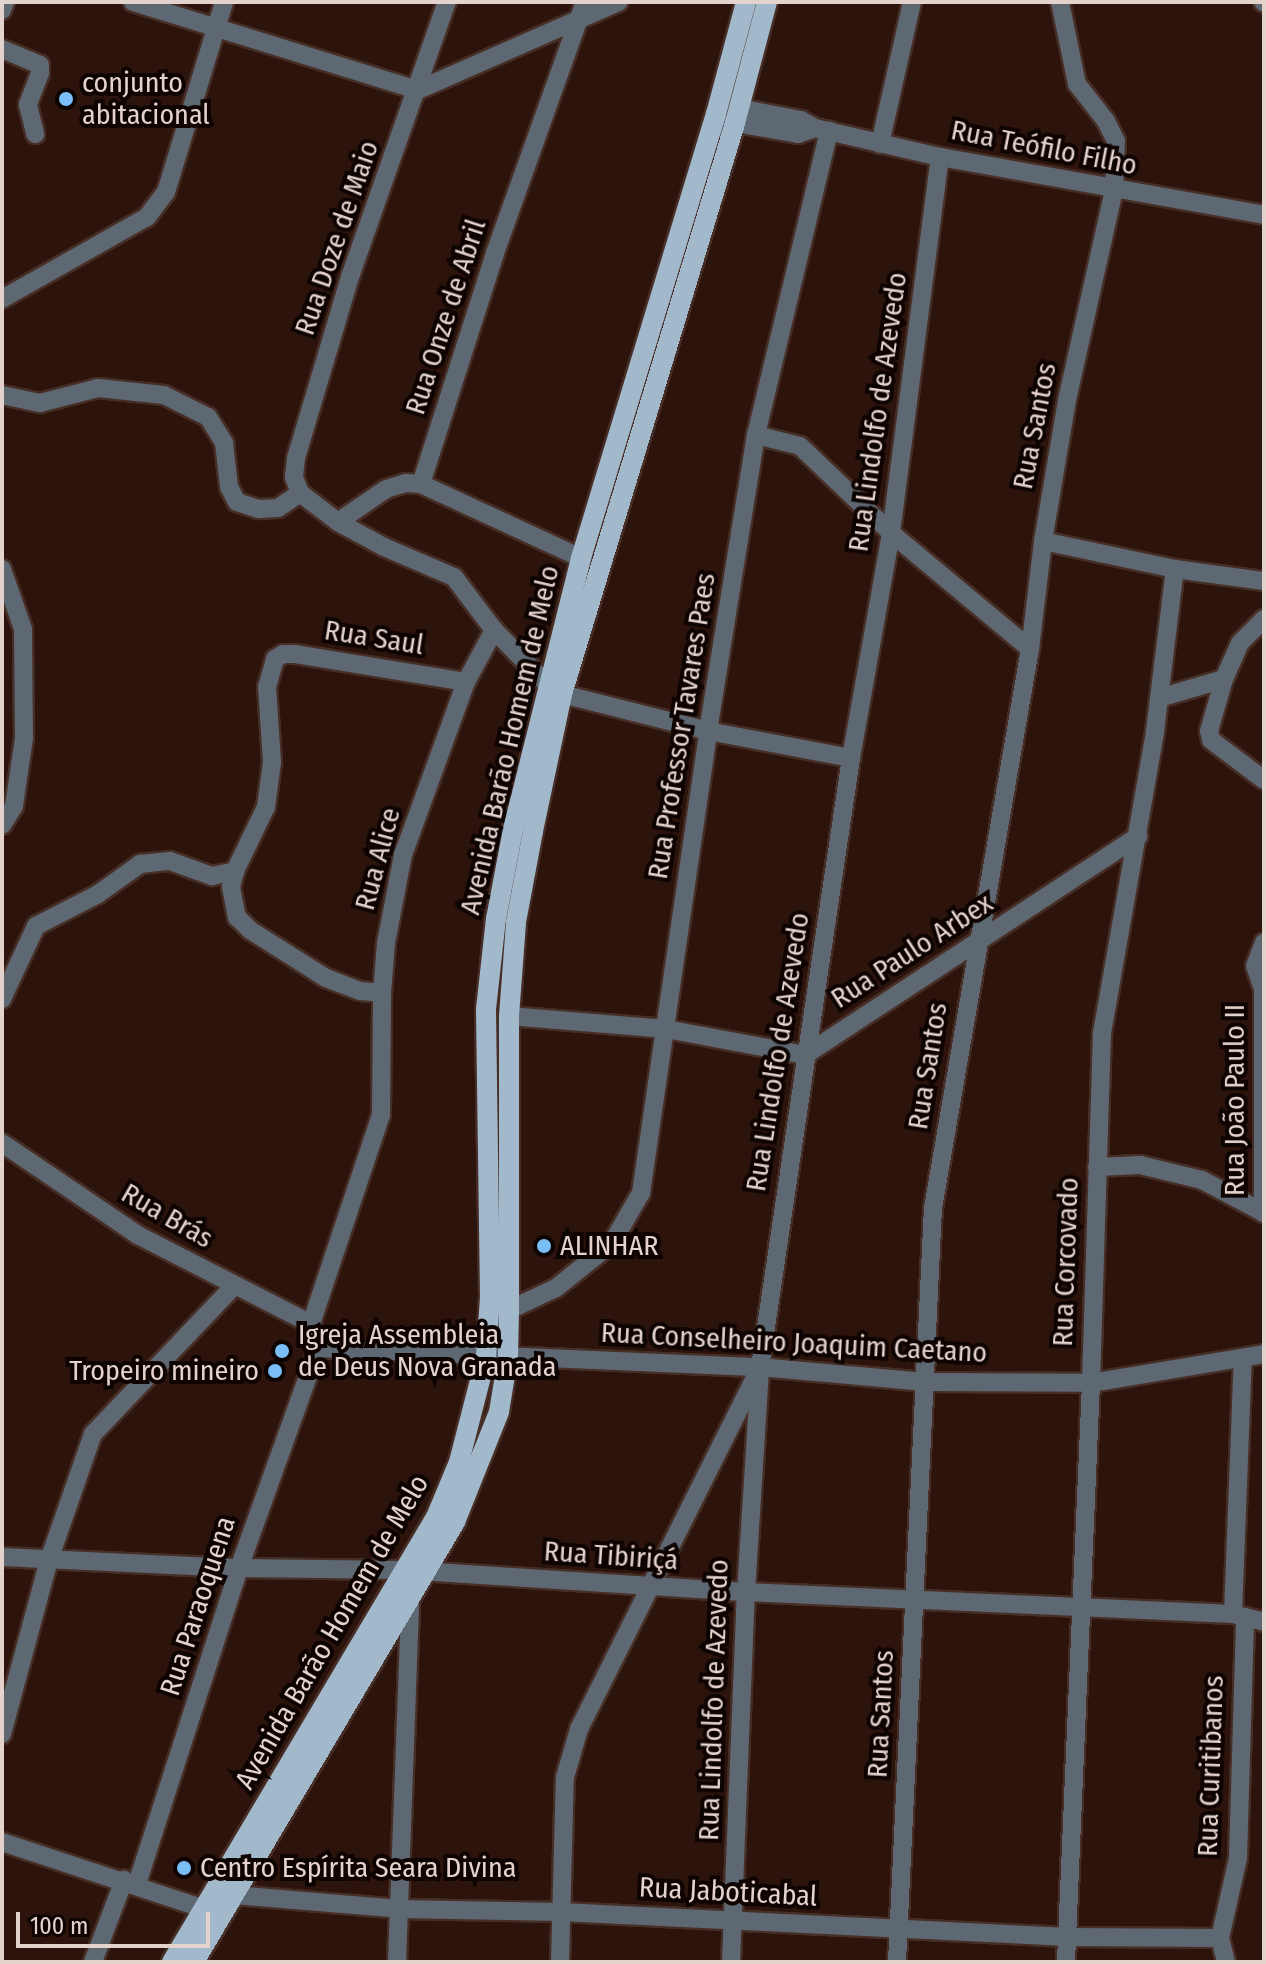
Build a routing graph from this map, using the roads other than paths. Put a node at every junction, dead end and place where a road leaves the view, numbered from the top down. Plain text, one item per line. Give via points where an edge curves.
1 (5, 2) edge
2 (133, 2) edge
3 (224, 2) edge
4 (447, 2) edge
5 (585, 2) edge
6 (618, 2) edge
7 (746, 2) edge
8 (767, 2) edge
9 (912, 2) edge
10 (1060, 2) edge
11 (2, 10) edge
12 (579, 21) junction
13 (215, 29) junction
14 (2, 49) edge
15 (418, 90) junction
16 (737, 115) junction
17 (712, 130) junction
18 (822, 130) junction
19 (35, 134) dead end
20 (880, 144) junction
21 (940, 157) junction
22 (1114, 190) junction
23 (1264, 215) edge
24 (2, 299) edge
25 (2, 395) edge
26 (756, 435) junction
27 (421, 484) junction
28 (300, 493) junction
29 (338, 522) junction
30 (891, 533) junction
31 (1043, 541) junction
32 (581, 558) junction
33 (2, 569) edge
34 (1175, 569) junction
35 (1264, 581) edge
36 (1264, 619) edge
37 (494, 630) junction
38 (1030, 649) junction
39 (1224, 679) junction
40 (466, 682) junction
41 (557, 691) junction
42 (1159, 698) junction
43 (708, 731) junction
44 (851, 758) junction
45 (1264, 780) edge
46 (2, 825) edge
47 (1138, 836) junction
48 (235, 871) junction
49 (977, 942) junction
50 (1264, 943) edge
51 (382, 993) junction
52 (2, 999) edge
53 (509, 1016) junction
54 (666, 1029) junction
55 (805, 1055) junction
56 (2, 1143) edge
57 (1097, 1167) junction
58 (1264, 1213) edge
59 (510, 1281) junction
60 (234, 1286) junction
61 (543, 1294) junction
62 (509, 1310) junction
63 (311, 1324) junction
64 (318, 1348) junction
65 (1264, 1354) edge
66 (486, 1357) junction
67 (508, 1357) junction
68 (1243, 1359) junction
69 (760, 1367) junction
70 (925, 1382) junction
71 (1091, 1383) junction
72 (2, 1557) edge
73 (49, 1560) junction
74 (239, 1568) junction
75 (405, 1570) junction
76 (427, 1572) junction
77 (653, 1586) junction
78 (746, 1592) junction
79 (915, 1600) junction
80 (410, 1603) junction
81 (1082, 1607) junction
82 (1239, 1616) junction
83 (1264, 1622) edge
84 (2, 1734) edge
85 (2, 1842) edge
86 (131, 1882) junction
87 (234, 1895) junction
88 (205, 1909) junction
89 (399, 1909) junction
90 (561, 1912) junction
91 (733, 1920) junction
92 (898, 1928) junction
93 (1068, 1937) junction
94 (1220, 1938) junction
95 (93, 1962) edge
96 (172, 1962) edge
97 (194, 1962) edge
98 (397, 1962) edge
99 (560, 1962) edge
100 (731, 1962) edge
101 (897, 1962) edge
102 (1066, 1962) edge
103 (1226, 1962) edge

1 - 11 street
2 - 13 street
3 - 13 street
4 - 15 street, Rua Doze de Maio
5 - 12 street, Rua Onze de Abril
6 - 12 street
7 - 17 main road, Avenida Barão Homem de Melo
8 - 16 main road, Avenida Barão Homem de Melo
9 - 20 street
10 - 22 street, Rua Santos via 1077,84 1116,141
12 - 15 street
12 - 27 street, Rua Onze de Abril via 495,253
13 - 15 street
13 - 24 street via 166,192 147,217
14 - 19 street via 40,65 28,105
15 - 28 street, Rua Doze de Maio via 351,274 296,458 294,477
16 - 17 street
16 - 18 street, Rua Teófilo Filho via 798,134
16 - 41 main road, Avenida Barão Homem de Melo
17 - 32 main road, Avenida Barão Homem de Melo
18 - 20 street, Rua Teófilo Filho
18 - 26 street, Rua Professor Tavares Paes
20 - 21 street, Rua Teófilo Filho
21 - 22 street, Rua Teófilo Filho
21 - 30 street, Rua Lindolfo de Azevedo
22 - 23 street, Rua Teófilo Filho
22 - 31 street, Rua Santos via 1067,400
25 - 28 street via 40,403 98,388 164,395 208,417 224,443 229,487 237,502 278,508
26 - 30 street via 800,446
26 - 43 street, Rua Professor Tavares Paes
27 - 29 street via 386,489
27 - 32 street
28 - 29 street
29 - 37 street via 454,577
30 - 38 street
30 - 44 street, Rua Lindolfo de Azevedo
31 - 34 street
31 - 38 street, Rua Santos
32 - 41 main road, Avenida Barão Homem de Melo
33 - 46 street via 23,629 24,738 14,806
34 - 35 street
34 - 42 street, Rua Corcovado
36 - 39 street via 1240,643
37 - 40 street, Rua Alice
37 - 41 street
38 - 49 street, Rua Santos
39 - 42 street
39 - 45 street via 1211,740
40 - 48 street, Rua Saul via 295,654 275,659 267,687 272,762 266,807
40 - 51 street, Rua Alice via 403,855
41 - 43 street
41 - 53 main road, Avenida Barão Homem de Melo via 516,922
41 - 66 main road, Avenida Barão Homem de Melo via 513,829 486,1009
42 - 47 street, Rua Corcovado
43 - 44 street
43 - 54 street, Rua Professor Tavares Paes
44 - 55 street, Rua Lindolfo de Azevedo
47 - 49 street, Rua Paulo Arbex
47 - 57 street, Rua Corcovado via 1102,1033
48 - 51 street via 231,887 237,917 250,930 326,978
48 - 52 street via 212,876 170,861 140,864 98,894 36,926
49 - 55 street, Rua Paulo Arbex
49 - 70 street, Rua Santos via 933,1208
50 - 58 street, Rua João Paulo II via 1255,966 1263,989
51 - 63 street, Rua Alice via 381,1115
53 - 54 street
53 - 59 main road, Avenida Barão Homem de Melo
54 - 55 street
54 - 61 street, Rua Professor Tavares Paes via 641,1193 612,1243
55 - 69 street, Rua Lindolfo de Azevedo
56 - 60 street, Rua Brás via 138,1235
57 - 58 street via 1140,1165 1202,1180
57 - 71 street, Rua Corcovado
59 - 61 street
59 - 62 main road, Avenida Barão Homem de Melo
60 - 63 street, Rua Brás
60 - 73 street via 93,1434
61 - 62 street, Rua Professor Tavares Paes
62 - 67 main road, Avenida Barão Homem de Melo
63 - 64 street
64 - 66 street, Rua Conselheiro Joaquim Caetano
64 - 74 street, Rua Paraoquena
65 - 68 street, Rua Conselheiro Joaquim Caetano
66 - 67 street, Rua Conselheiro Joaquim Caetano
66 - 75 main road, Avenida Barão Homem de Melo via 459,1462 436,1517
67 - 69 street, Rua Conselheiro Joaquim Caetano
67 - 76 main road, Avenida Barão Homem de Melo via 499,1412 479,1469
68 - 71 street, Rua Conselheiro Joaquim Caetano
68 - 82 street, Rua Curitibanos
69 - 70 street, Rua Conselheiro Joaquim Caetano
69 - 77 street
69 - 78 street, Rua Lindolfo de Azevedo
70 - 71 street, Rua Conselheiro Joaquim Caetano
70 - 79 street, Rua Santos
71 - 81 street, Rua Corcovado
72 - 73 street, Rua Tibiriçá
73 - 74 street, Rua Tibiriçá
73 - 84 street
74 - 75 street, Rua Tibiriçá
74 - 86 street, Rua Paraoquena
75 - 76 street, Rua Tibiriçá
75 - 88 main road, Avenida Barão Homem de Melo
76 - 77 street, Rua Tibiriçá
76 - 80 main road, Avenida Barão Homem de Melo
77 - 78 street, Rua Tibiriçá
77 - 90 street via 579,1729 565,1777
78 - 79 street, Rua Tibiriçá
78 - 91 street, Rua Lindolfo de Azevedo
79 - 81 street, Rua Tibiriçá
79 - 92 street, Rua Santos
80 - 87 main road, Avenida Barão Homem de Melo
80 - 89 street
81 - 82 street, Rua Tibiriçá
81 - 93 street, Rua Corcovado
82 - 83 street, Rua Tibiriçá
82 - 94 street, Rua Curitibanos via 1238,1858
85 - 86 street
86 - 88 street
86 - 95 street, Rua Paraoquena
87 - 89 street, Rua Jaboticabal
87 - 97 main road, Avenida Barão Homem de Melo
88 - 96 main road, Avenida Barão Homem de Melo
89 - 90 street, Rua Jaboticabal
89 - 98 street
90 - 91 street, Rua Jaboticabal
90 - 99 street
91 - 92 street, Rua Jaboticabal
91 - 100 street, Rua Lindolfo de Azevedo
92 - 93 street, Rua Jaboticabal
92 - 101 street, Rua Santos
93 - 94 street, Rua Jaboticabal
93 - 102 street, Rua Corcovado
94 - 103 street, Rua Curitibanos

